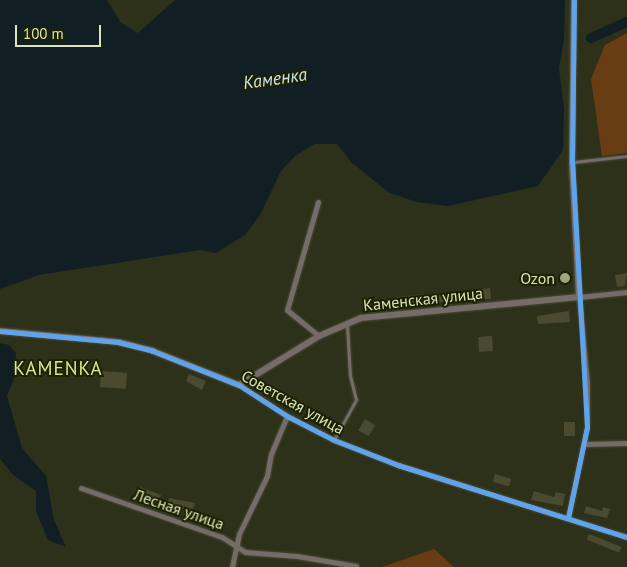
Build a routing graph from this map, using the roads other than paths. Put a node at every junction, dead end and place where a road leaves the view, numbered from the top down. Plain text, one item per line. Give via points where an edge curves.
1 (574, 0) edge
2 (627, 156) edge
3 (572, 162) junction
4 (318, 202) dead end
5 (627, 292) edge
6 (579, 297) junction
7 (347, 324) junction
8 (0, 331) edge
9 (319, 336) junction
10 (239, 385) junction
11 (287, 416) junction
12 (334, 440) junction
13 (627, 443) edge
14 (585, 444) junction
15 (81, 488) dead end
16 (568, 518) junction
17 (627, 537) edge
18 (236, 544) junction
19 (356, 566) edge
20 (232, 567) edge

1 - 3 street
2 - 3 lane
3 - 6 street
4 - 9 street via 287,310
5 - 6 street, Каменская улица
6 - 7 street, Каменская улица via 377,316
6 - 14 street via 587,383
7 - 9 street, Каменская улица
7 - 12 lane via 350,376 356,400
8 - 10 street, Советская улица via 118,342 153,351
9 - 10 street, Каменская улица
10 - 11 street, Советская улица
11 - 12 street, Советская улица
11 - 18 street via 267,476
12 - 16 street, Советская улица via 398,465
13 - 14 street
14 - 16 street
15 - 18 street, Лесная улица
16 - 17 street, Советская улица
18 - 19 street, Лесная улица via 245,552 297,556
18 - 20 street

